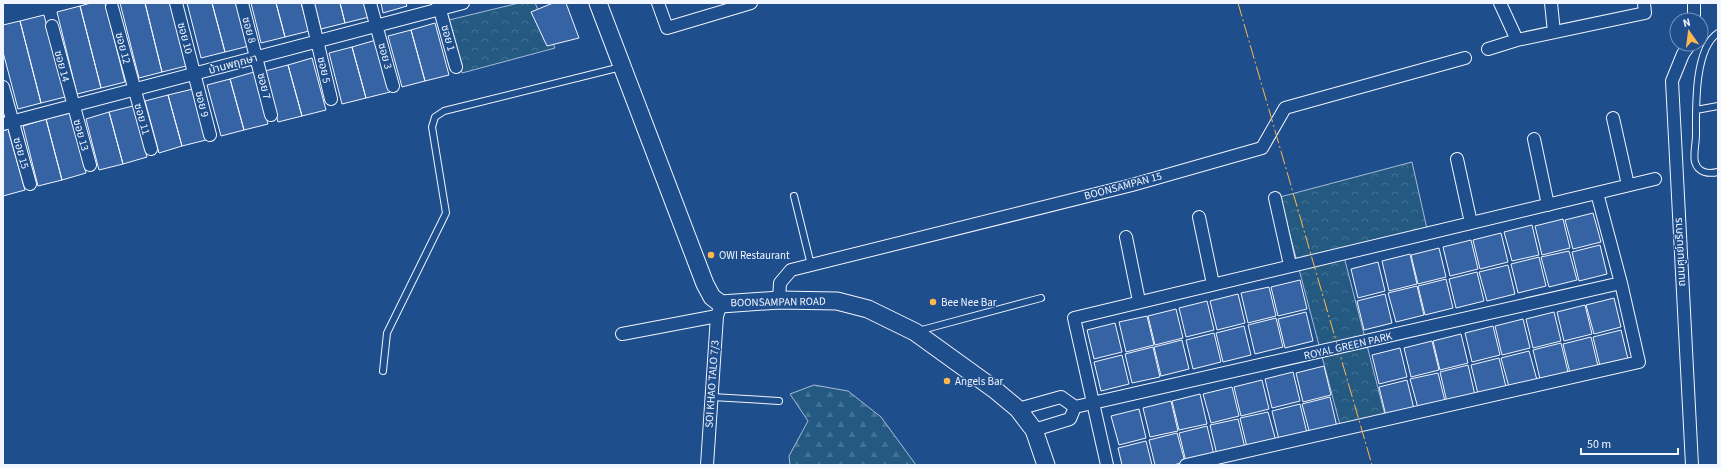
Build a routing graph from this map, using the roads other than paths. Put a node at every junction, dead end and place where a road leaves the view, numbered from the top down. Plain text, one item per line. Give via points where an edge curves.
1 (176, 3) edge
2 (242, 3) edge
3 (308, 3) edge
4 (370, 3) edge
5 (463, 3) edge
6 (658, 3) edge
7 (751, 3) edge
8 (1500, 3) edge
9 (1551, 3) edge
10 (1644, 3) edge
11 (600, 4) edge
12 (439, 6) edge
13 (112, 7) dead end
14 (52, 26) dead end
15 (376, 26) junction
16 (1554, 32) junction
17 (1718, 33) edge
18 (1517, 40) junction
19 (318, 41) junction
20 (1488, 49) dead end
21 (1684, 52) edge
22 (257, 57) junction
23 (1465, 58) dead end
24 (456, 67) dead end
25 (623, 67) junction
26 (194, 74) junction
27 (393, 86) dead end
28 (3, 87) edge
29 (134, 90) junction
30 (331, 99) dead end
31 (73, 106) junction
32 (1718, 106) edge
33 (1696, 110) junction
34 (271, 116) dead end
35 (1613, 118) dead end
36 (8, 123) edge
37 (210, 135) dead end
38 (1534, 139) dead end
39 (151, 148) dead end
40 (1457, 159) dead end
41 (90, 165) dead end
42 (1718, 172) edge
43 (1656, 179) dead end
44 (30, 184) dead end
45 (1628, 185) junction
46 (1597, 193) junction
47 (794, 196) dead end
48 (1275, 198) dead end
49 (1548, 205) junction
50 (1199, 217) dead end
51 (1471, 223) junction
52 (1126, 237) dead end
53 (810, 265) junction
54 (1290, 265) junction
55 (1621, 283) junction
56 (1213, 284) junction
57 (1041, 298) dead end
58 (779, 300) junction
59 (1139, 301) junction
60 (719, 310) junction
61 (915, 332) junction
62 (622, 334) dead end
63 (383, 371) dead end
64 (712, 397) junction
65 (779, 401) dead end
66 (1094, 402) junction
67 (1075, 407) junction
68 (1018, 409) junction
69 (1034, 430) junction
70 (706, 465) edge
71 (1046, 465) edge
72 (1107, 465) edge
73 (1186, 465) edge
74 (1692, 465) edge

1 - 26 street, ซอย 10
2 - 22 street, ซอย 8
3 - 19 street, ซอย 5
4 - 15 street, ซอย 3
5 - 12 street, บ้านพฤกษา
6 - 7 street via 667,28
8 - 18 street
9 - 16 street
10 - 16 street via 1645,13
11 - 25 street, BOONSAMPAN ROAD
12 - 15 street, บ้านพฤกษา
12 - 24 street, ซอย 1
13 - 29 street, ซอย 12
14 - 31 street, ซอย 14
15 - 19 street, บ้านพฤกษา
15 - 27 street, ซอย 3
16 - 18 street
17 - 33 lane via 1711,37 1699,66
18 - 20 street
19 - 22 street, บ้านพฤกษา
19 - 30 street, ซอย 5
21 - 74 street, ถนนศูนย์บริการ via 1672,81
22 - 26 street, บ้านพฤกษา
22 - 34 street, ซอย 7
23 - 53 street, BOONSAMPAN 15 via 1285,108 1262,148 1132,185
25 - 60 street, BOONSAMPAN ROAD via 705,284
25 - 63 lane via 444,111 436,117 432,127 446,214 387,333
26 - 29 street, บ้านพฤกษา
26 - 37 street, ซอย 9
28 - 36 street, ซอย 15
29 - 31 street, บ้านพฤกษา
29 - 39 street, ซอย 11
31 - 36 street, บ้านพฤกษา
31 - 41 street, ซอย 13
32 - 33 lane
33 - 42 lane via 1695,163 1702,171 1710,174
35 - 45 street
36 - 44 street, ซอย 15
38 - 49 street
40 - 51 street
43 - 45 street
45 - 46 street
46 - 49 street
46 - 55 street
47 - 53 lane
48 - 54 street
49 - 51 street
50 - 56 street
51 - 54 street
52 - 59 street
53 - 58 street, BOONSAMPAN 15 via 791,270 780,283
54 - 56 street
55 - 66 street, ROYAL GREEN PARK
55 - 73 street via 1639,362
56 - 59 street
57 - 61 lane
58 - 60 street, BOONSAMPAN ROAD
58 - 61 street, BOONSAMPAN ROAD via 837,301 868,309
59 - 66 street via 1074,318
60 - 62 street
60 - 64 street, SOI KHAO TALO 7/3
61 - 68 street, BOONSAMPAN ROAD
64 - 65 lane
64 - 70 street, SOI KHAO TALO 7/3
66 - 67 street, ROYAL GREEN PARK
66 - 72 street
67 - 68 street via 1062,397
67 - 69 street via 1070,419
68 - 69 street, BOONSAMPAN ROAD
69 - 71 street, BOONSAMPAN ROAD

